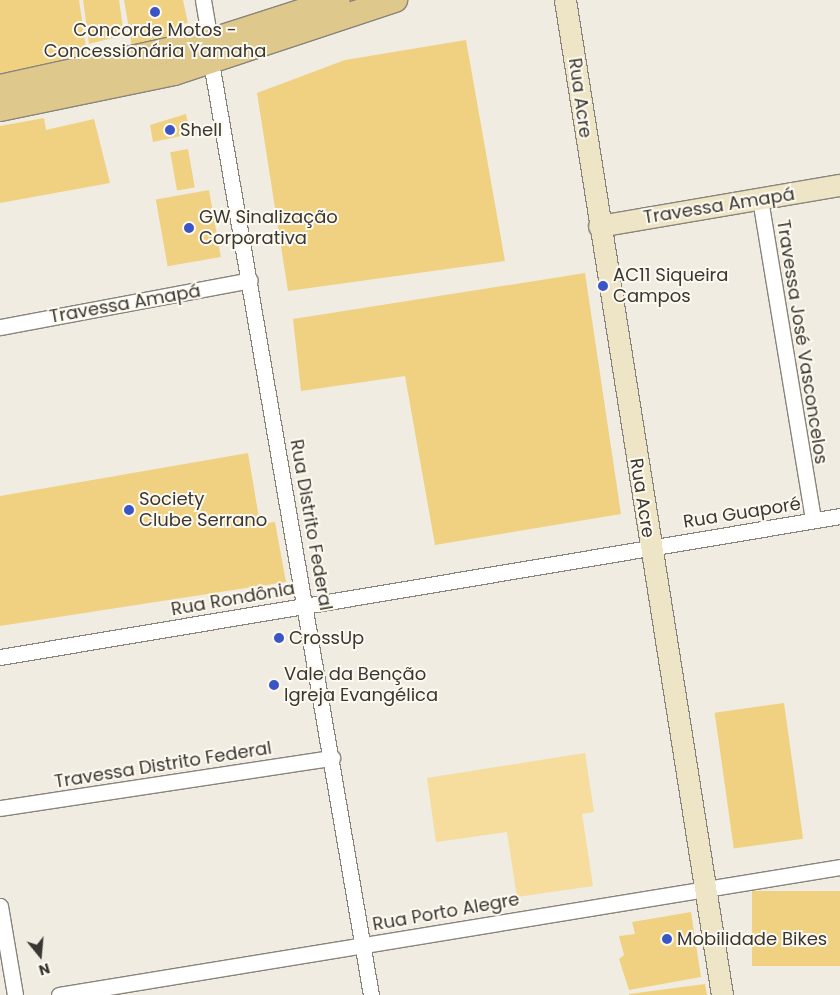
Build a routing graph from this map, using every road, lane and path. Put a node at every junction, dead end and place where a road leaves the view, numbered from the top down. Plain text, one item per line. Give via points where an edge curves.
1 (203, 0) edge
2 (338, 0) edge
3 (395, 0) edge
4 (565, 0) edge
5 (210, 52) junction
6 (0, 87) edge
7 (0, 109) edge
8 (840, 185) edge
9 (760, 200) junction
10 (599, 226) junction
11 (250, 280) junction
12 (0, 327) edge
13 (840, 516) edge
14 (813, 520) junction
15 (650, 546) junction
16 (306, 605) junction
17 (0, 657) edge
18 (332, 758) junction
19 (0, 808) edge
20 (840, 867) edge
21 (704, 888) junction
22 (0, 906) edge
23 (363, 945) junction
24 (15, 995) edge
25 (59, 995) edge
26 (371, 995) edge
27 (722, 995) edge

1 - 5 street, Rua Distrito Federal
2 - 5 main road
3 - 5 main road
4 - 10 main road, Rua Acre
5 - 6 main road
5 - 7 main road
5 - 11 street, Rua Distrito Federal
8 - 9 main road, Travessa Amapá
9 - 10 main road, Travessa Amapá
9 - 14 street, Travessa José Vasconcelos
10 - 15 main road, Rua Acre
11 - 12 street, Travessa Amapá
11 - 16 street, Rua Distrito Federal
13 - 14 street, Rua Guaporé
14 - 15 street, Rua Guaporé
15 - 16 street, Rua Rondônia
15 - 21 main road, Rua Acre
16 - 17 street, Rua Rondônia
16 - 18 street, Rua Distrito Federal
18 - 19 street, Travessa Distrito Federal
18 - 23 street, Rua Distrito Federal
20 - 21 street, Rua Porto Alegre
21 - 23 street, Rua Porto Alegre
21 - 27 main road, Rua Acre
22 - 24 street
23 - 25 street, Rua Porto Alegre
23 - 26 street, Rua Distrito Federal

